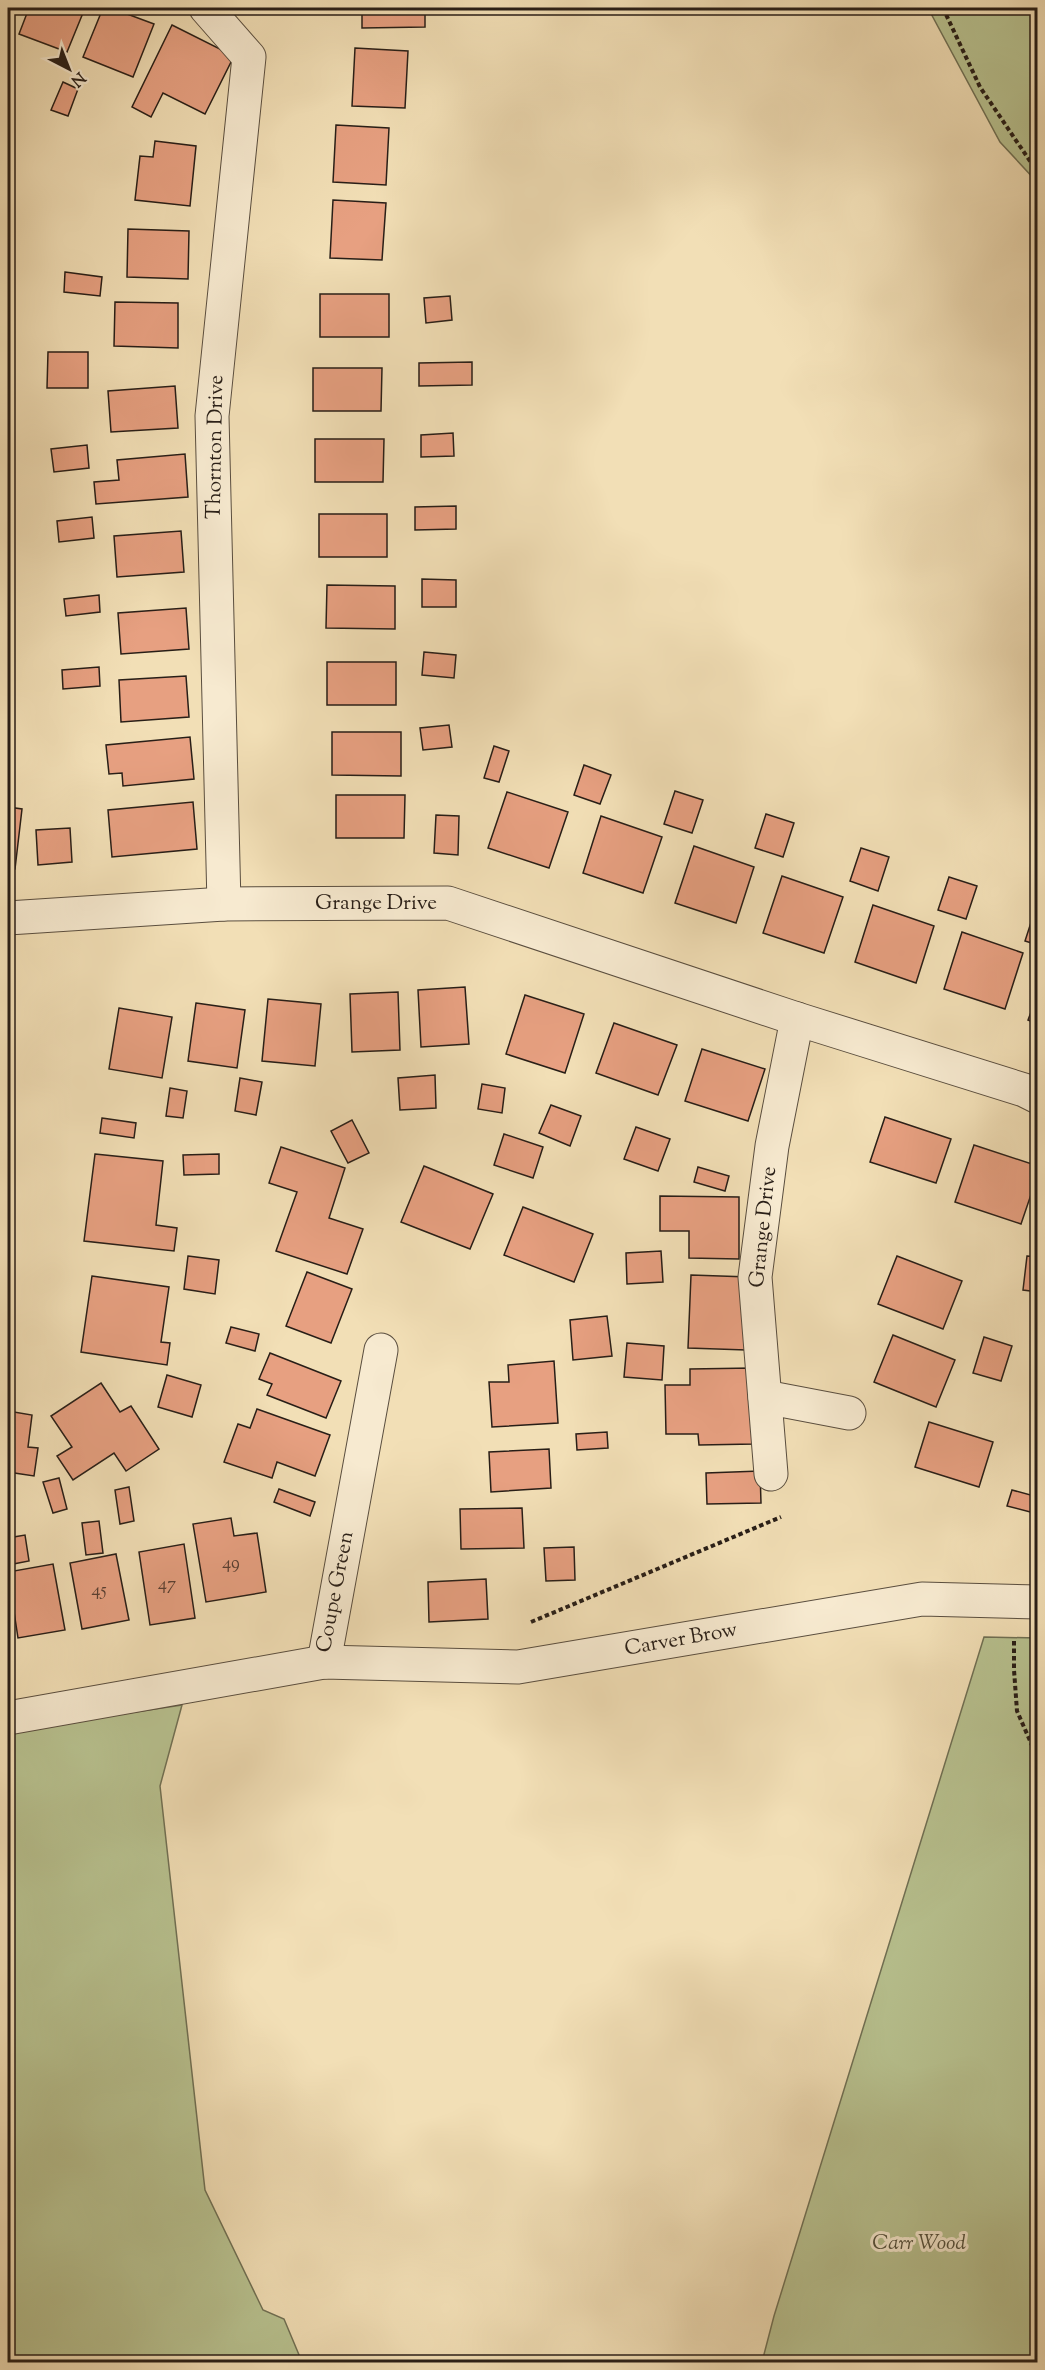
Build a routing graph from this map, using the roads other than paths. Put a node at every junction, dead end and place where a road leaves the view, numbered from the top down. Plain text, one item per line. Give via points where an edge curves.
1 (206, 8) edge
2 (224, 904) junction
3 (8, 926) edge
4 (797, 1019) junction
5 (1038, 1097) edge
6 (381, 1350) dead end
7 (765, 1397) junction
8 (849, 1413) dead end
9 (771, 1474) dead end
10 (1026, 1602) edge
11 (324, 1662) junction
12 (8, 1718) edge

1 - 2 street, Thornton Drive via 249,57 212,416
2 - 3 street, Grange Drive
2 - 4 street, Grange Drive via 448,903
4 - 5 street, Grange Drive
4 - 7 street, Grange Drive via 772,1146 755,1277
6 - 11 street, Coupe Green
7 - 8 street
7 - 9 street, Grange Drive
10 - 11 street, Carver Brow via 922,1599 519,1667
11 - 12 street, Coupe Green

